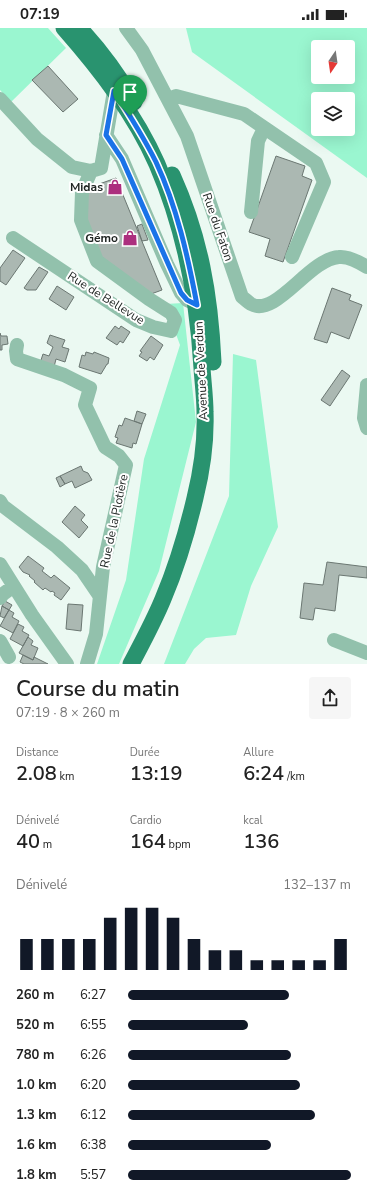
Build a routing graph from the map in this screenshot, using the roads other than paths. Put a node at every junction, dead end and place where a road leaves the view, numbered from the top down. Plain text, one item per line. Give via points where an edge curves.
1 (64, 28) edge
2 (80, 28) edge
3 (126, 28) edge
4 (114, 91) junction
5 (0, 99) edge
6 (168, 99) junction
7 (264, 128) junction
8 (106, 135) junction
9 (91, 171) junction
10 (251, 212) dead end
11 (13, 238) dead end
12 (292, 256) dead end
13 (367, 267) edge
14 (197, 305) junction
15 (17, 345) dead end
16 (367, 385) edge
17 (367, 428) edge
18 (0, 501) edge
19 (0, 564) edge
20 (14, 586) junction
21 (99, 595) junction
22 (0, 598) edge
23 (334, 640) dead end
24 (0, 641) edge
25 (367, 653) edge
26 (9, 656) dead end
27 (67, 664) edge
28 (87, 664) edge
29 (131, 664) edge
30 (143, 664) edge

1 - 4 main road, Avenue de Verdun via 90,57
2 - 30 main road, Avenue de Verdun via 98,48 136,104 183,198 204,268 212,328 216,412 213,454 205,498 183,578
3 - 6 street, Rue du Faton via 142,50
4 - 8 street, Rue de Bellevue
4 - 14 main road, Avenue de Verdun via 156,163 172,203 182,235
5 - 9 street via 37,139 72,167
6 - 7 street via 176,96 244,114
6 - 13 street, Rue du Faton via 187,136 242,297 252,305 264,306 276,301 324,260 339,256 351,258
7 - 10 street via 258,141
7 - 12 street via 316,163 324,182
8 - 9 street, Rue de Bellevue via 101,168
8 - 14 street via 122,159 181,293
9 - 11 street, Rue de Bellevue via 82,192 80,220 97,261 148,300 171,313 175,320 171,331 136,320
14 - 29 main road, Avenue de Verdun via 205,413 203,454 196,496 163,600
15 - 21 street, Rue de la Plotière via 17,359 64,374 90,388 85,406 105,447 119,456 126,465
16 - 17 street via 364,418
18 - 21 street via 82,570
19 - 20 street
20 - 22 street
20 - 27 street
21 - 28 street, Rue de la Plotière via 96,634
23 - 25 street
24 - 26 street

